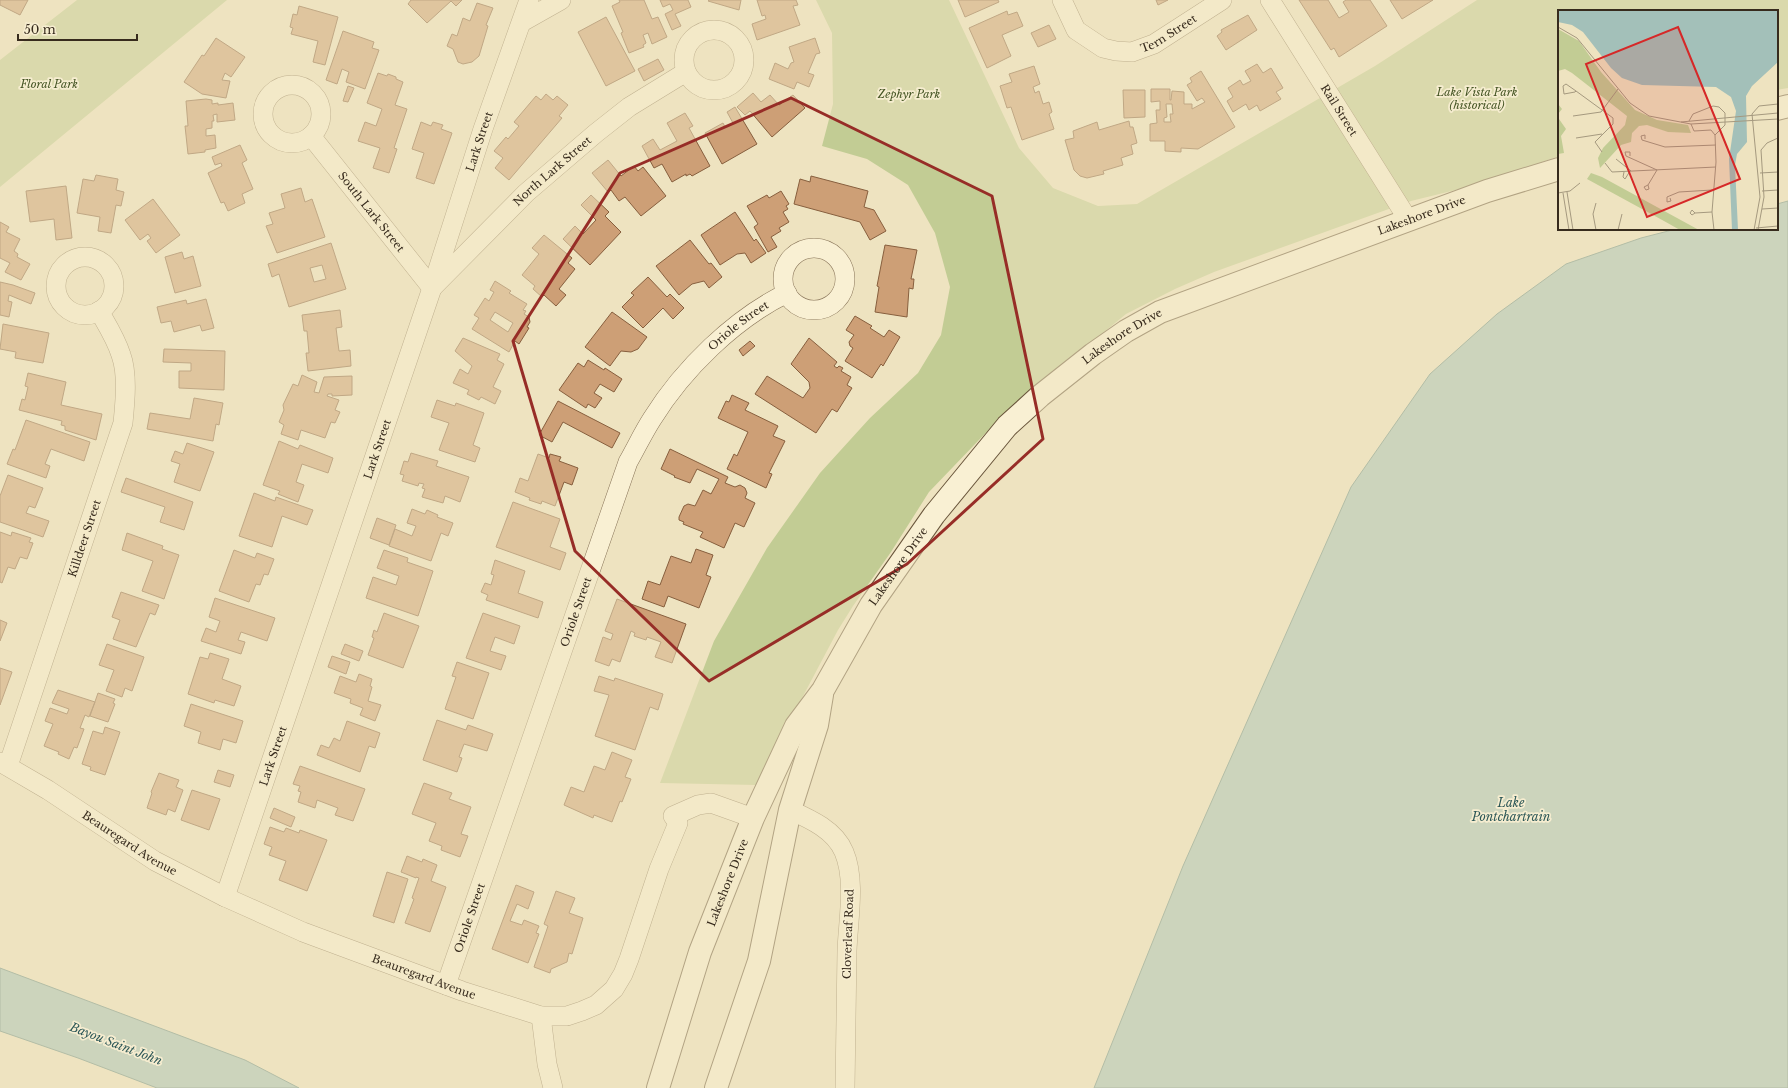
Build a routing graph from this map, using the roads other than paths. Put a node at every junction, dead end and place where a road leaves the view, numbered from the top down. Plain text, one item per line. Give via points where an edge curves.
1 (561, 0) edge
2 (1062, 0) edge
3 (1222, 0) edge
4 (1270, 0) edge
5 (522, 8) edge
6 (686, 72) dead end
7 (1788, 106) edge
8 (1778, 109) edge
9 (311, 136) dead end
10 (1558, 169) edge
11 (1409, 221) junction
12 (432, 288) junction
13 (786, 293) dead end
14 (99, 311) dead end
15 (823, 690) junction
16 (4, 764) edge
17 (790, 810) junction
18 (753, 818) junction
19 (224, 898) junction
20 (446, 985) junction
21 (541, 1016) junction
22 (553, 1088) edge
23 (658, 1088) edge
24 (716, 1088) edge
25 (845, 1088) edge

1 - 5 street
2 - 3 street, Tern Street via 1076,30 1103,48 1132,52 1154,44
4 - 11 street, Rail Street
5 - 12 street, Lark Street
6 - 12 street, North Lark Street via 629,107 596,133 526,193
7 - 8 street
9 - 12 street, South Lark Street
10 - 11 street, Lakeshore Drive
11 - 15 street, Lakeshore Drive via 1160,312 1126,331 1040,396 1007,426 934,515 871,605
12 - 19 street, Lark Street
13 - 20 street, Oriole Street via 764,304 747,317 699,360 652,418 628,462
14 - 16 street, Killdeer Street via 122,356 126,394 123,423
15 - 17 street, Lakeshore Drive via 817,725
15 - 18 street, Lakeshore Drive via 796,726
16 - 19 street, Beauregard Avenue via 155,861
17 - 24 street, Lakeshore Drive via 759,962
17 - 25 street, Cloverleaf Road via 811,819 828,831 844,850 848,863 850,879
18 - 21 street, Beauregard Avenue via 711,803 698,805 673,816 678,823 629,959 614,989 596,1005 582,1012 567,1016
18 - 23 street, Lakeshore Drive via 700,952
19 - 20 street, Beauregard Avenue via 303,932
20 - 21 street, Beauregard Avenue
21 - 22 street

